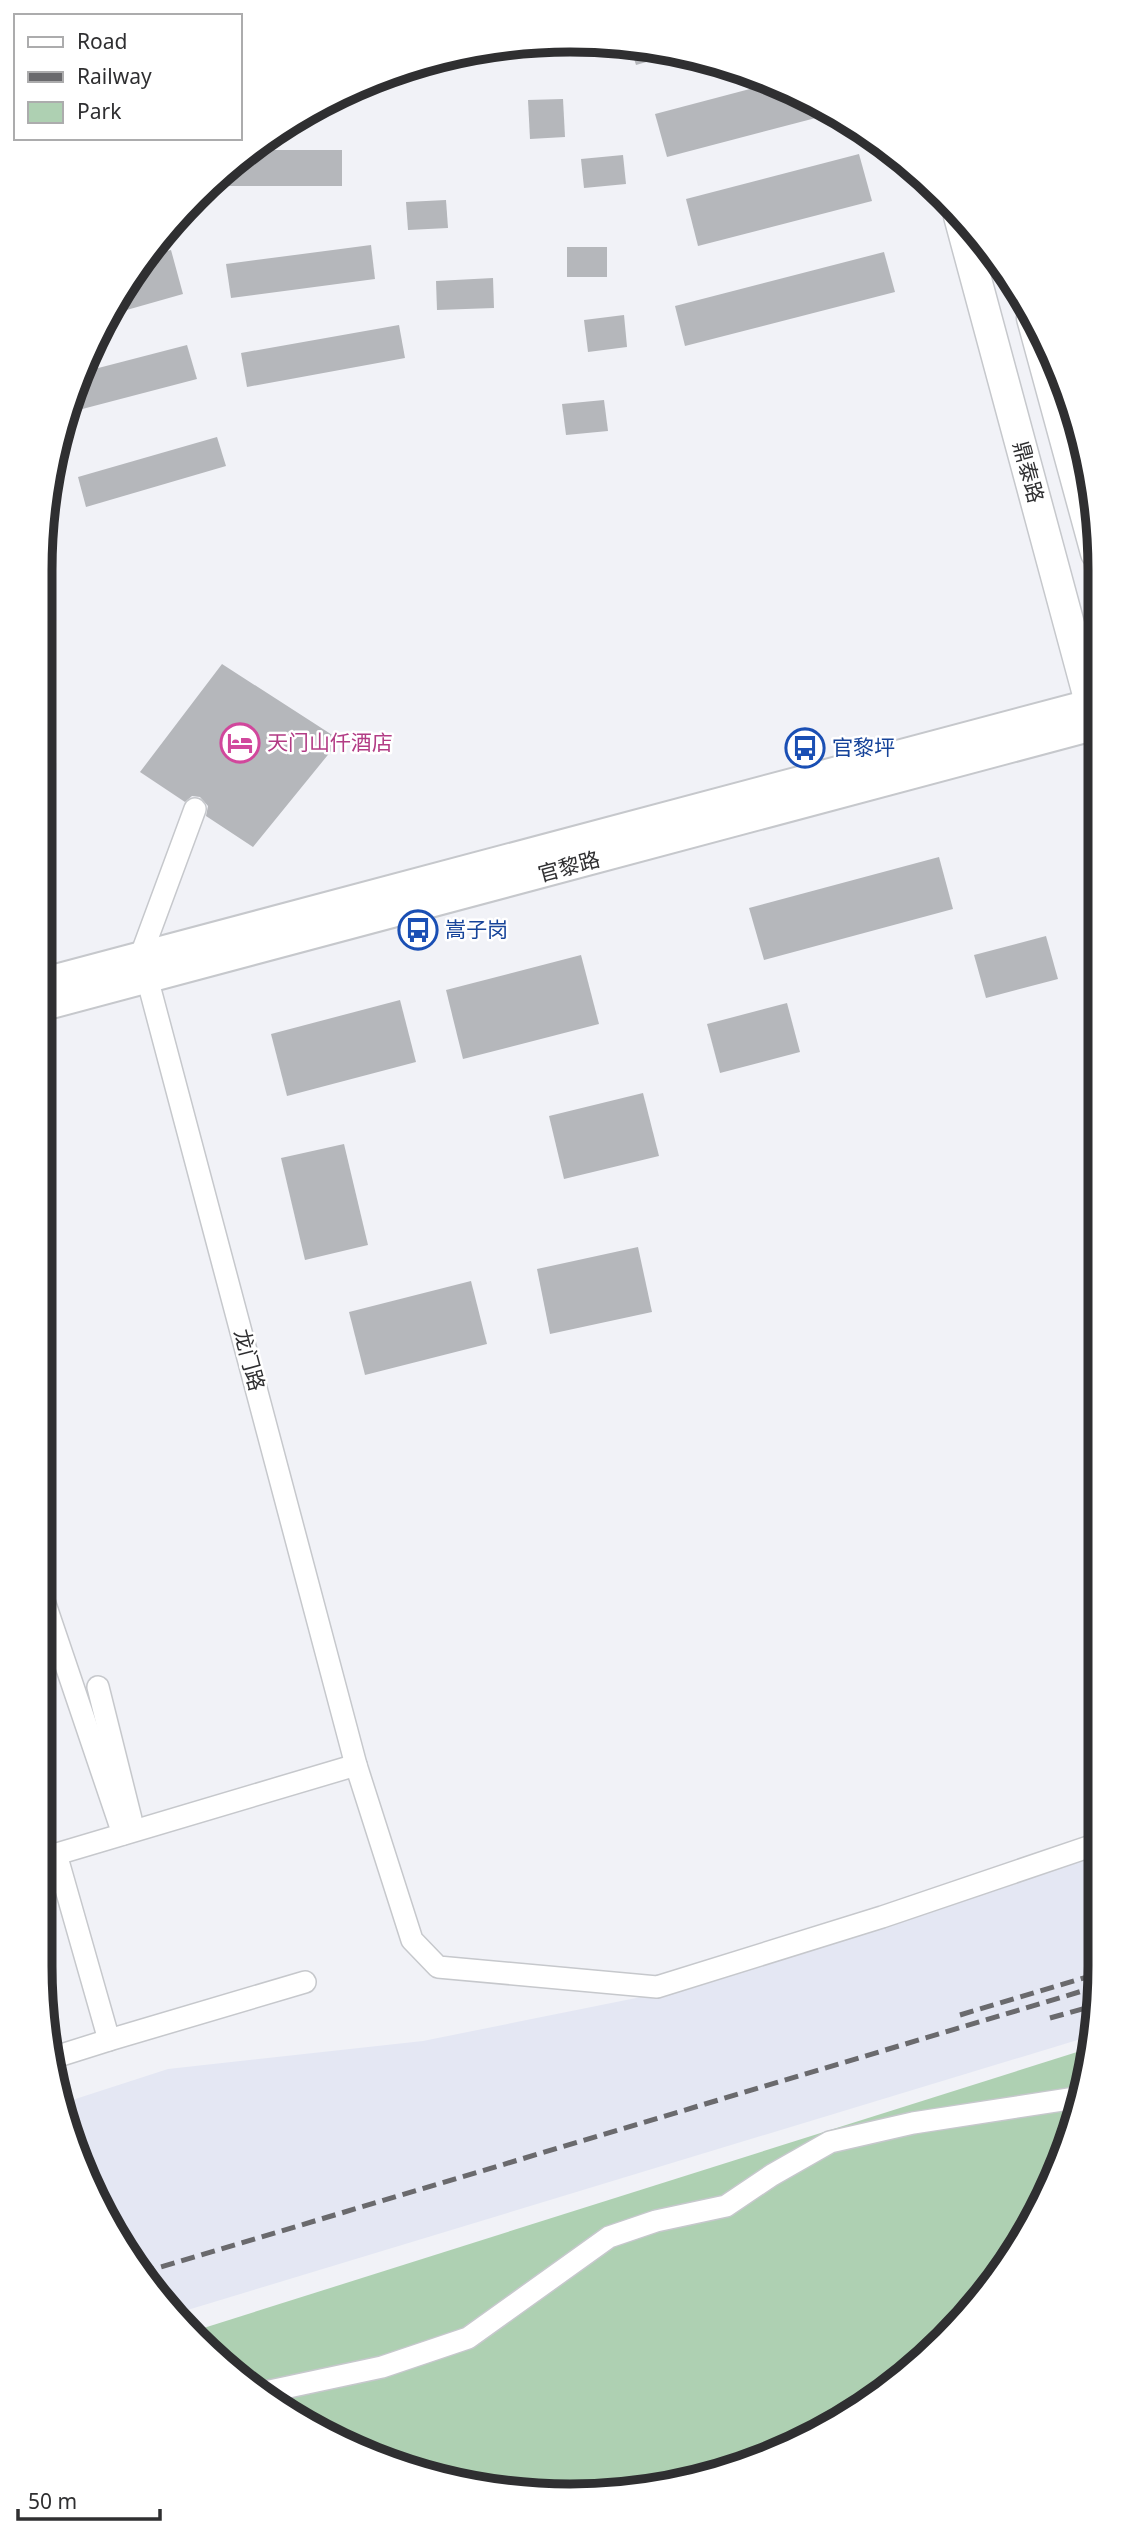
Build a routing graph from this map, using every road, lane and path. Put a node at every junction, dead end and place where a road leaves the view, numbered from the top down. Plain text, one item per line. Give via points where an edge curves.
1 (964, 234) edge
2 (1043, 359) edge
3 (1085, 512) edge
4 (1088, 691) edge
5 (1088, 719) edge
6 (195, 808) dead end
7 (144, 967) junction
8 (52, 980) edge
9 (52, 1003) edge
10 (52, 1623) edge
11 (98, 1687) dead end
12 (356, 1765) junction
13 (128, 1833) junction
14 (1088, 1847) edge
15 (52, 1856) edge
16 (52, 1869) edge
17 (305, 1982) dead end
18 (109, 2040) junction
19 (60, 2055) edge
20 (1072, 2099) edge
21 (273, 2390) edge

1 - 4 highway, 鼎泰路
2 - 3 highway
5 - 7 main road, 官黎路
6 - 7 street
7 - 8 main road, 官黎路
7 - 9 main road, 官黎路
7 - 12 street, 龙门路
10 - 13 street
11 - 13 street
12 - 13 street
12 - 14 street, 龙门路 via 412,1940 438,1967 657,1987
13 - 15 street
16 - 18 street
17 - 18 street
18 - 19 street
20 - 21 street via 913,2123 830,2142 726,2206 609,2237 468,2338 382,2367

